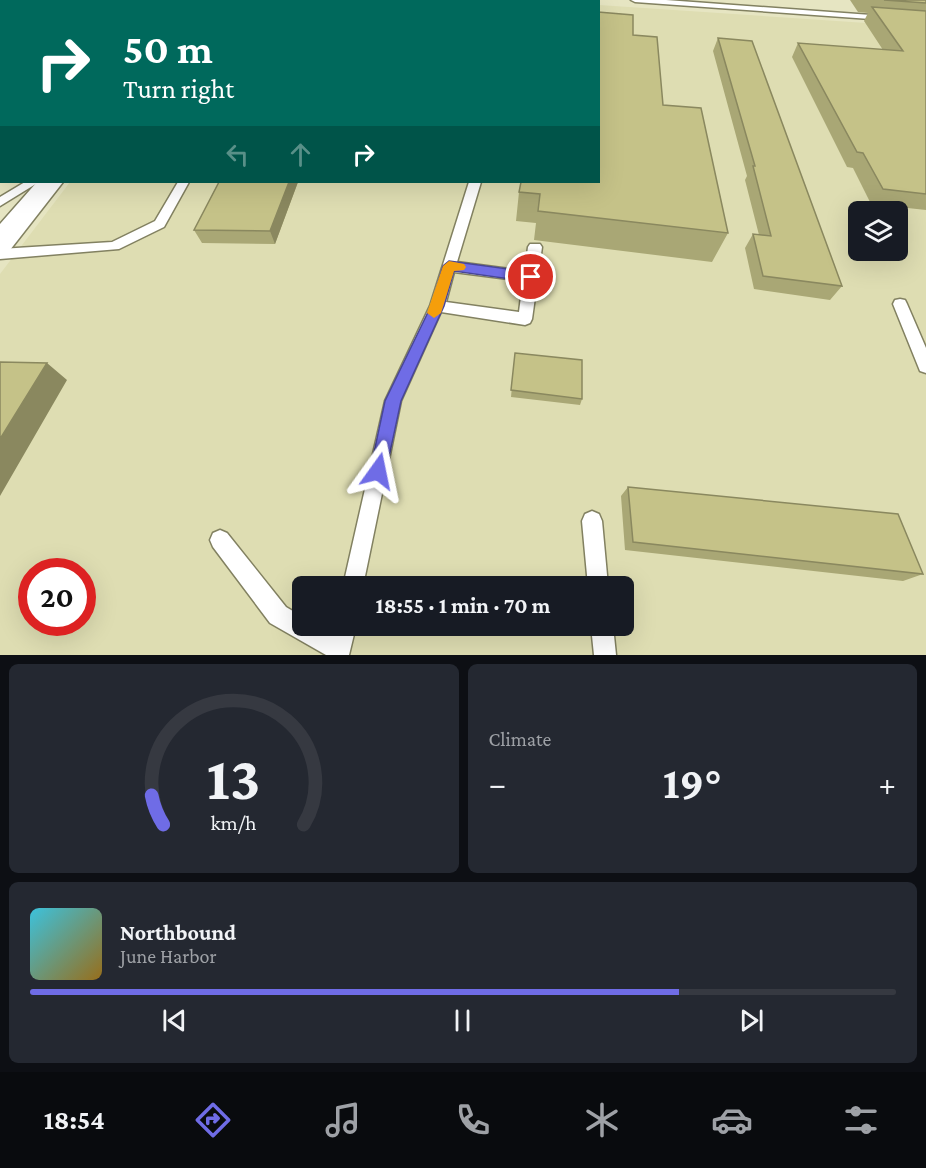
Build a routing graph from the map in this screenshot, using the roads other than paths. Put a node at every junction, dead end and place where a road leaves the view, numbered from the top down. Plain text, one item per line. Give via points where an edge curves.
1 (635, 0) edge
2 (926, 21) edge
3 (31, 183) edge
4 (49, 183) edge
5 (182, 183) edge
6 (475, 183) edge
7 (0, 202) edge
8 (0, 243) edge
9 (535, 247) dead end
10 (0, 254) edge
11 (449, 266) junction
12 (531, 277) junction
13 (900, 304) dead end
14 (437, 306) junction
15 (926, 366) edge
16 (592, 521) dead end
17 (220, 540) dead end
18 (355, 576) edge
19 (597, 576) edge
20 (343, 636) edge
21 (603, 636) edge
22 (339, 653) edge
23 (605, 655) edge

1 - 2 lane
3 - 7 lane
4 - 8 main road
5 - 10 lane via 160,224 114,246
6 - 11 lane
9 - 12 lane
11 - 12 lane
11 - 14 lane
12 - 14 lane via 525,319
13 - 15 lane
14 - 18 lane via 393,401
16 - 19 lane
17 - 22 lane via 278,615
20 - 22 lane
21 - 23 lane

